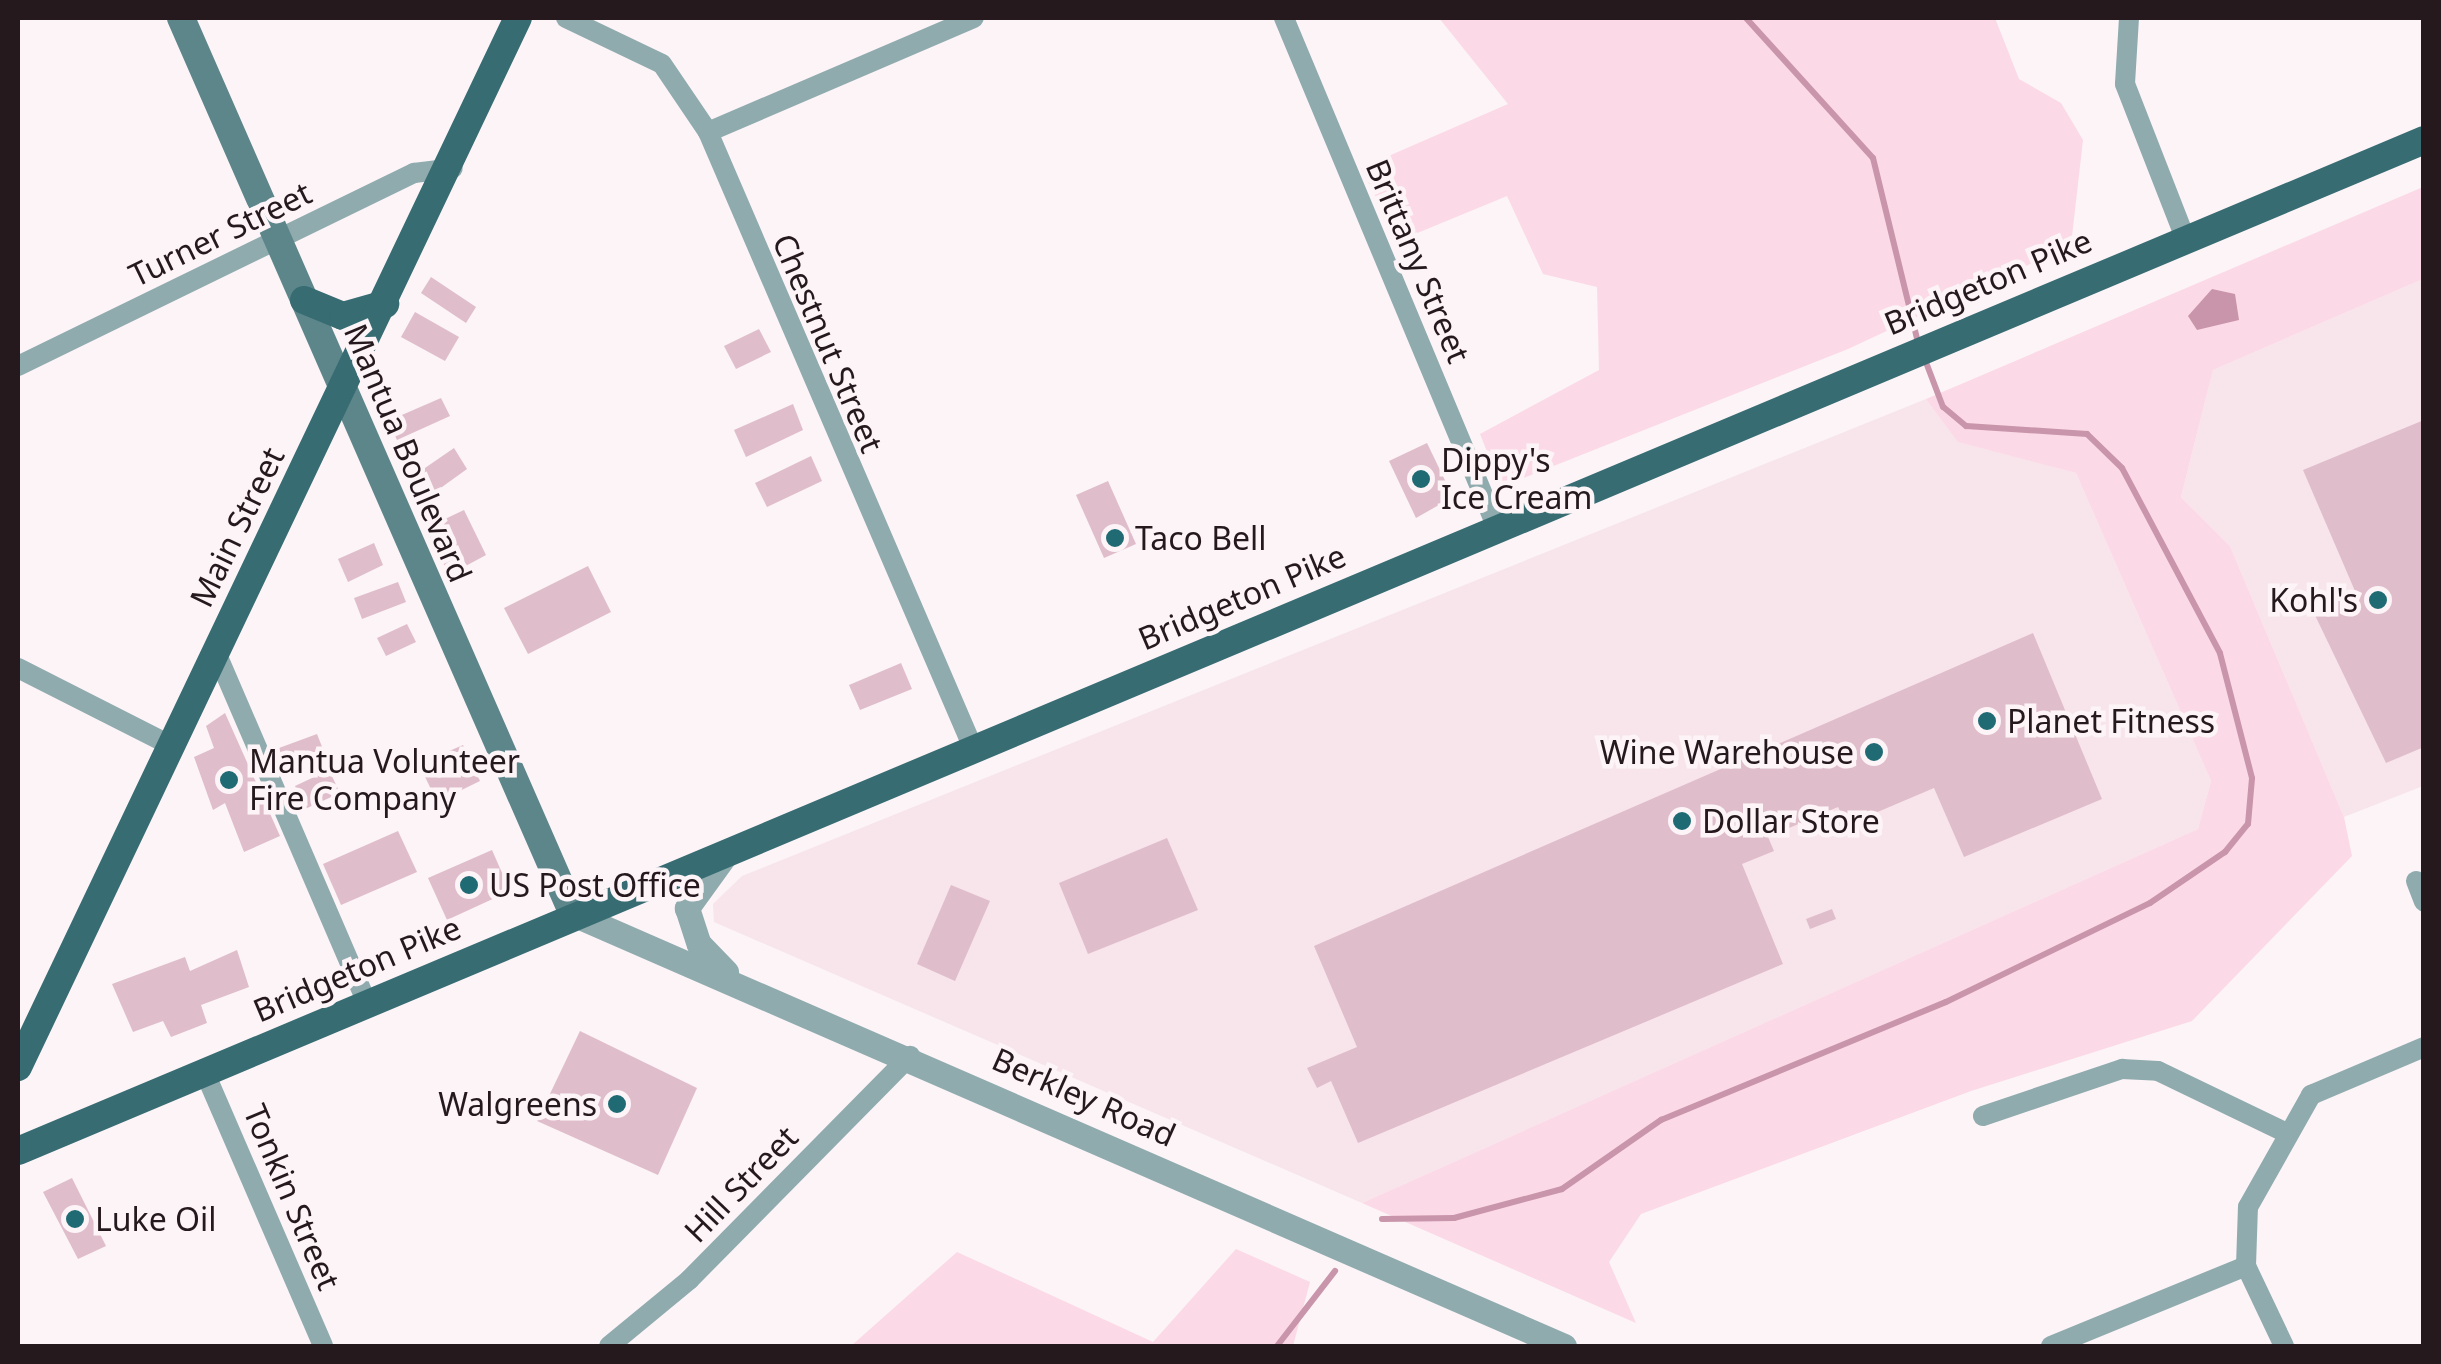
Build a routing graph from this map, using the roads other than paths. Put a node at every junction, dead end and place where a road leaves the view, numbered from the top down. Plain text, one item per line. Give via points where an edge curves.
1 (180, 18) edge
2 (518, 18) edge
3 (566, 18) edge
4 (974, 18) edge
5 (1284, 18) edge
6 (2129, 18) edge
7 (708, 132) junction
8 (2424, 140) edge
9 (453, 168) junction
10 (2184, 238) junction
11 (278, 239) junction
12 (304, 300) junction
13 (385, 304) junction
14 (18, 366) edge
15 (344, 393) junction
16 (1497, 528) junction
17 (214, 650) junction
18 (18, 668) edge
19 (170, 744) junction
20 (973, 748) junction
21 (734, 849) junction
22 (2416, 881) dead end
23 (2424, 902) edge
24 (574, 914) junction
25 (737, 982) junction
26 (367, 1003) junction
27 (2424, 1047) edge
28 (910, 1056) junction
29 (18, 1067) edge
30 (205, 1072) junction
31 (1983, 1116) dead end
32 (90, 1124) junction
33 (2285, 1132) junction
34 (18, 1152) edge
35 (18, 1172) edge
36 (2246, 1266) junction
37 (323, 1346) edge
38 (609, 1346) edge
39 (1564, 1346) edge
40 (2051, 1346) edge
41 (2284, 1346) edge

1 - 11 main road, Mantua Boulevard
2 - 9 main road, Main Street
3 - 7 street, Chestnut Street via 662,64
4 - 7 street
5 - 16 street, Brittany Street
6 - 10 street via 2125,84
7 - 20 street, Chestnut Street
8 - 10 main road, Bridgeton Pike
9 - 11 street, Turner Street via 414,173
9 - 13 main road, Main Street
10 - 16 main road, Bridgeton Pike
11 - 12 main road, Mantua Boulevard
11 - 14 street, Turner Street
12 - 13 main road via 344,316
12 - 15 main road, Mantua Boulevard
13 - 15 main road, Main Street
15 - 17 main road, Main Street
15 - 24 main road, Mantua Boulevard
16 - 20 main road, Bridgeton Pike
17 - 19 main road, Main Street
17 - 26 street
18 - 19 street
19 - 29 main road, Main Street
20 - 21 main road, Bridgeton Pike
21 - 24 main road, Bridgeton Pike
21 - 25 street via 700,879 688,908 700,944
22 - 23 street
24 - 25 street, Berkley Road
24 - 26 main road, Bridgeton Pike
25 - 28 street, Berkley Road
26 - 30 main road, Bridgeton Pike
27 - 33 street via 2310,1095
28 - 38 street, Hill Street via 690,1280
28 - 39 street, Berkley Road
30 - 32 main road, Bridgeton Pike
30 - 37 street, Tonkin Street
31 - 33 street via 2122,1070 2158,1072
32 - 34 main road, Bridgeton Pike
32 - 35 main road, Bridgeton Pike
33 - 36 street via 2248,1207
36 - 40 street
36 - 41 street

